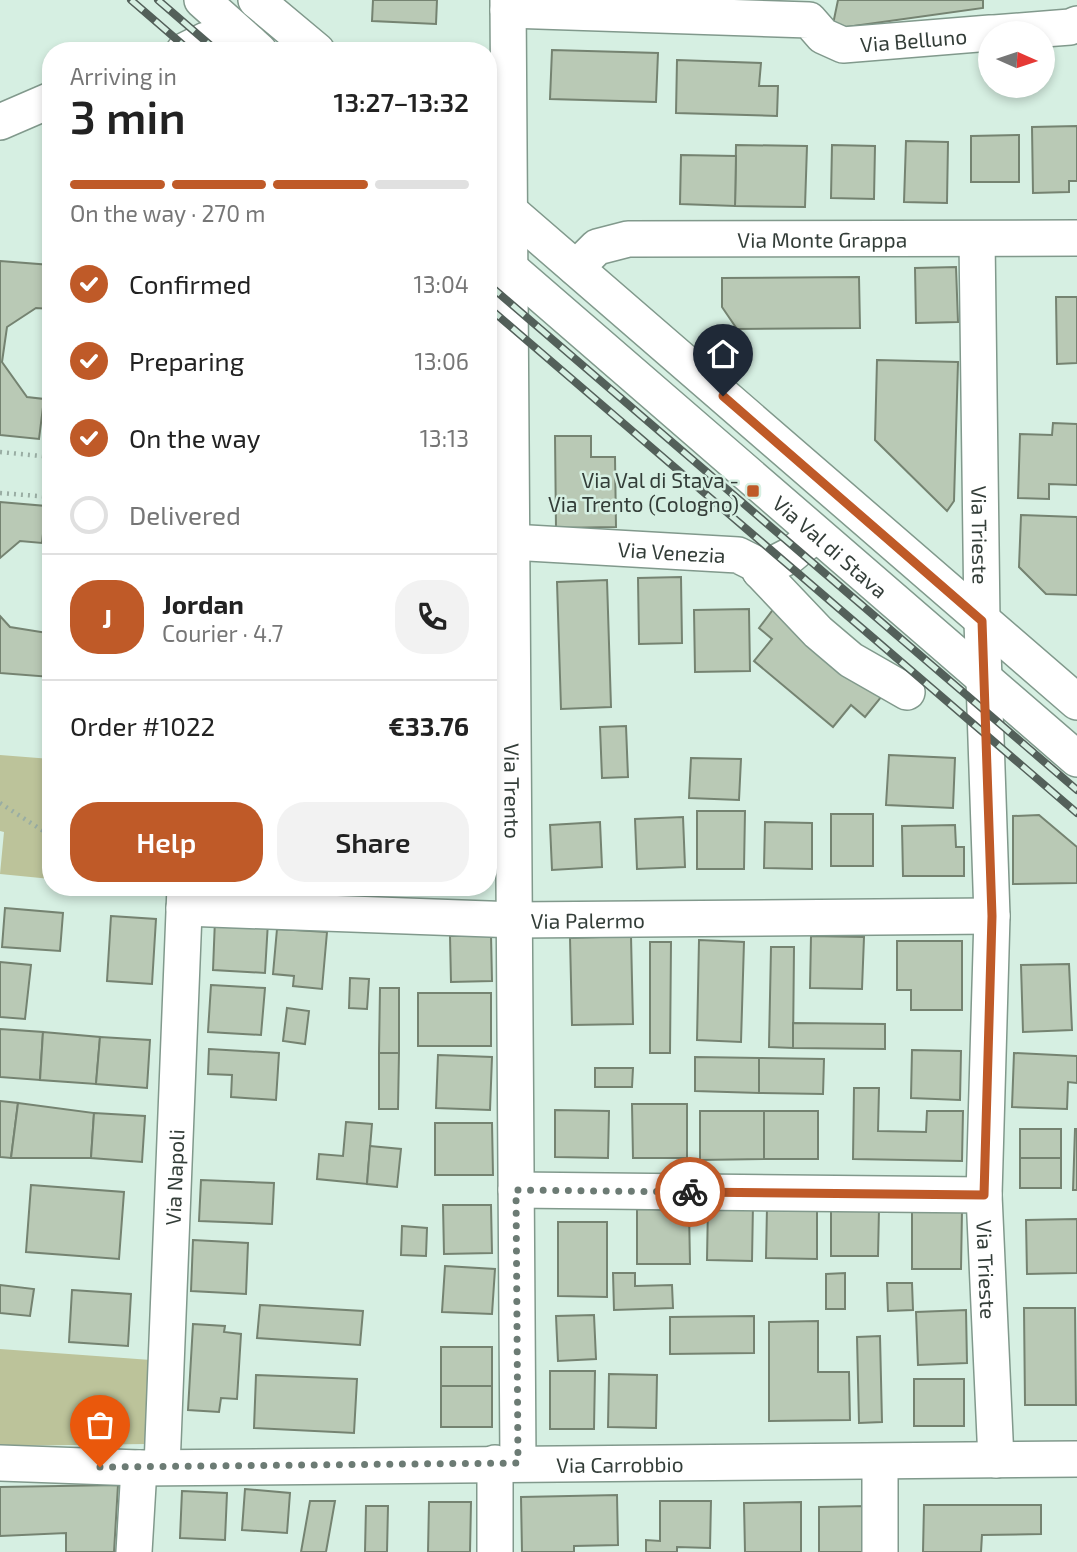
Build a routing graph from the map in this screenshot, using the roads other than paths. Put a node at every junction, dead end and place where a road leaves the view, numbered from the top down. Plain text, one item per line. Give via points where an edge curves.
1 (202, 0) edge
2 (256, 0) edge
3 (508, 5) edge
4 (811, 10) edge
5 (1077, 24) edge
6 (1055, 28) edge
7 (978, 34) edge
8 (201, 42) edge
9 (219, 42) edge
10 (248, 42) edge
11 (306, 42) edge
12 (42, 104) edge
13 (0, 122) edge
14 (498, 124) edge
15 (498, 201) edge
16 (1077, 238) edge
17 (977, 239) junction
18 (498, 257) edge
19 (576, 268) junction
20 (815, 535) junction
21 (511, 542) junction
22 (760, 571) junction
23 (982, 621) junction
24 (985, 678) junction
25 (907, 692) dead end
26 (1077, 702) edge
27 (1077, 759) edge
28 (185, 898) edge
29 (992, 916) junction
30 (514, 920) junction
31 (516, 1190) junction
32 (984, 1195) junction
33 (1077, 1459) edge
34 (996, 1460) junction
35 (880, 1462) junction
36 (0, 1463) edge
37 (507, 1463) junction
38 (151, 1468) junction
39 (134, 1552) edge
40 (495, 1552) edge
41 (880, 1552) edge

1 - 10 street
2 - 11 street
3 - 4 street, Via Belluno
3 - 14 street, Via Trento
4 - 7 street, Via Belluno via 823,36 843,45
5 - 6 street, Via Belluno
8 - 9 street
12 - 13 street
14 - 15 street, Via Trento
15 - 18 street, Via Trento
15 - 19 street, Via Val di Stava
16 - 17 street, Via Monte Grappa
17 - 19 street, Via Monte Grappa via 628,239 597,247
17 - 23 street, Via Trieste
18 - 20 street, Via Val di Stava
18 - 21 street, Via Trento
19 - 23 street, Via Val di Stava
20 - 22 street via 791,555
20 - 24 street, Via Val di Stava
21 - 22 street, Via Venezia via 738,555
21 - 30 street, Via Trento
22 - 25 street, Via Venezia via 851,660
23 - 24 street, Via Trieste
23 - 26 street, Via Val di Stava
24 - 27 street, Via Val di Stava
24 - 29 street, Via Trieste
28 - 30 street, Via Palermo
28 - 38 street, Via Napoli
29 - 30 street, Via Palermo
29 - 32 street, Via Trieste
30 - 31 street, Via Trento
31 - 32 street
31 - 37 street, Via Trento
32 - 34 street, Via Trieste
33 - 34 street, Via Carrobbio
34 - 35 street, Via Carrobbio
35 - 37 street, Via Carrobbio
35 - 41 street
36 - 38 street, Via Carrobbio
37 - 38 street, Via Carrobbio
37 - 40 street, Via Trento
38 - 39 street, Via Napoli

